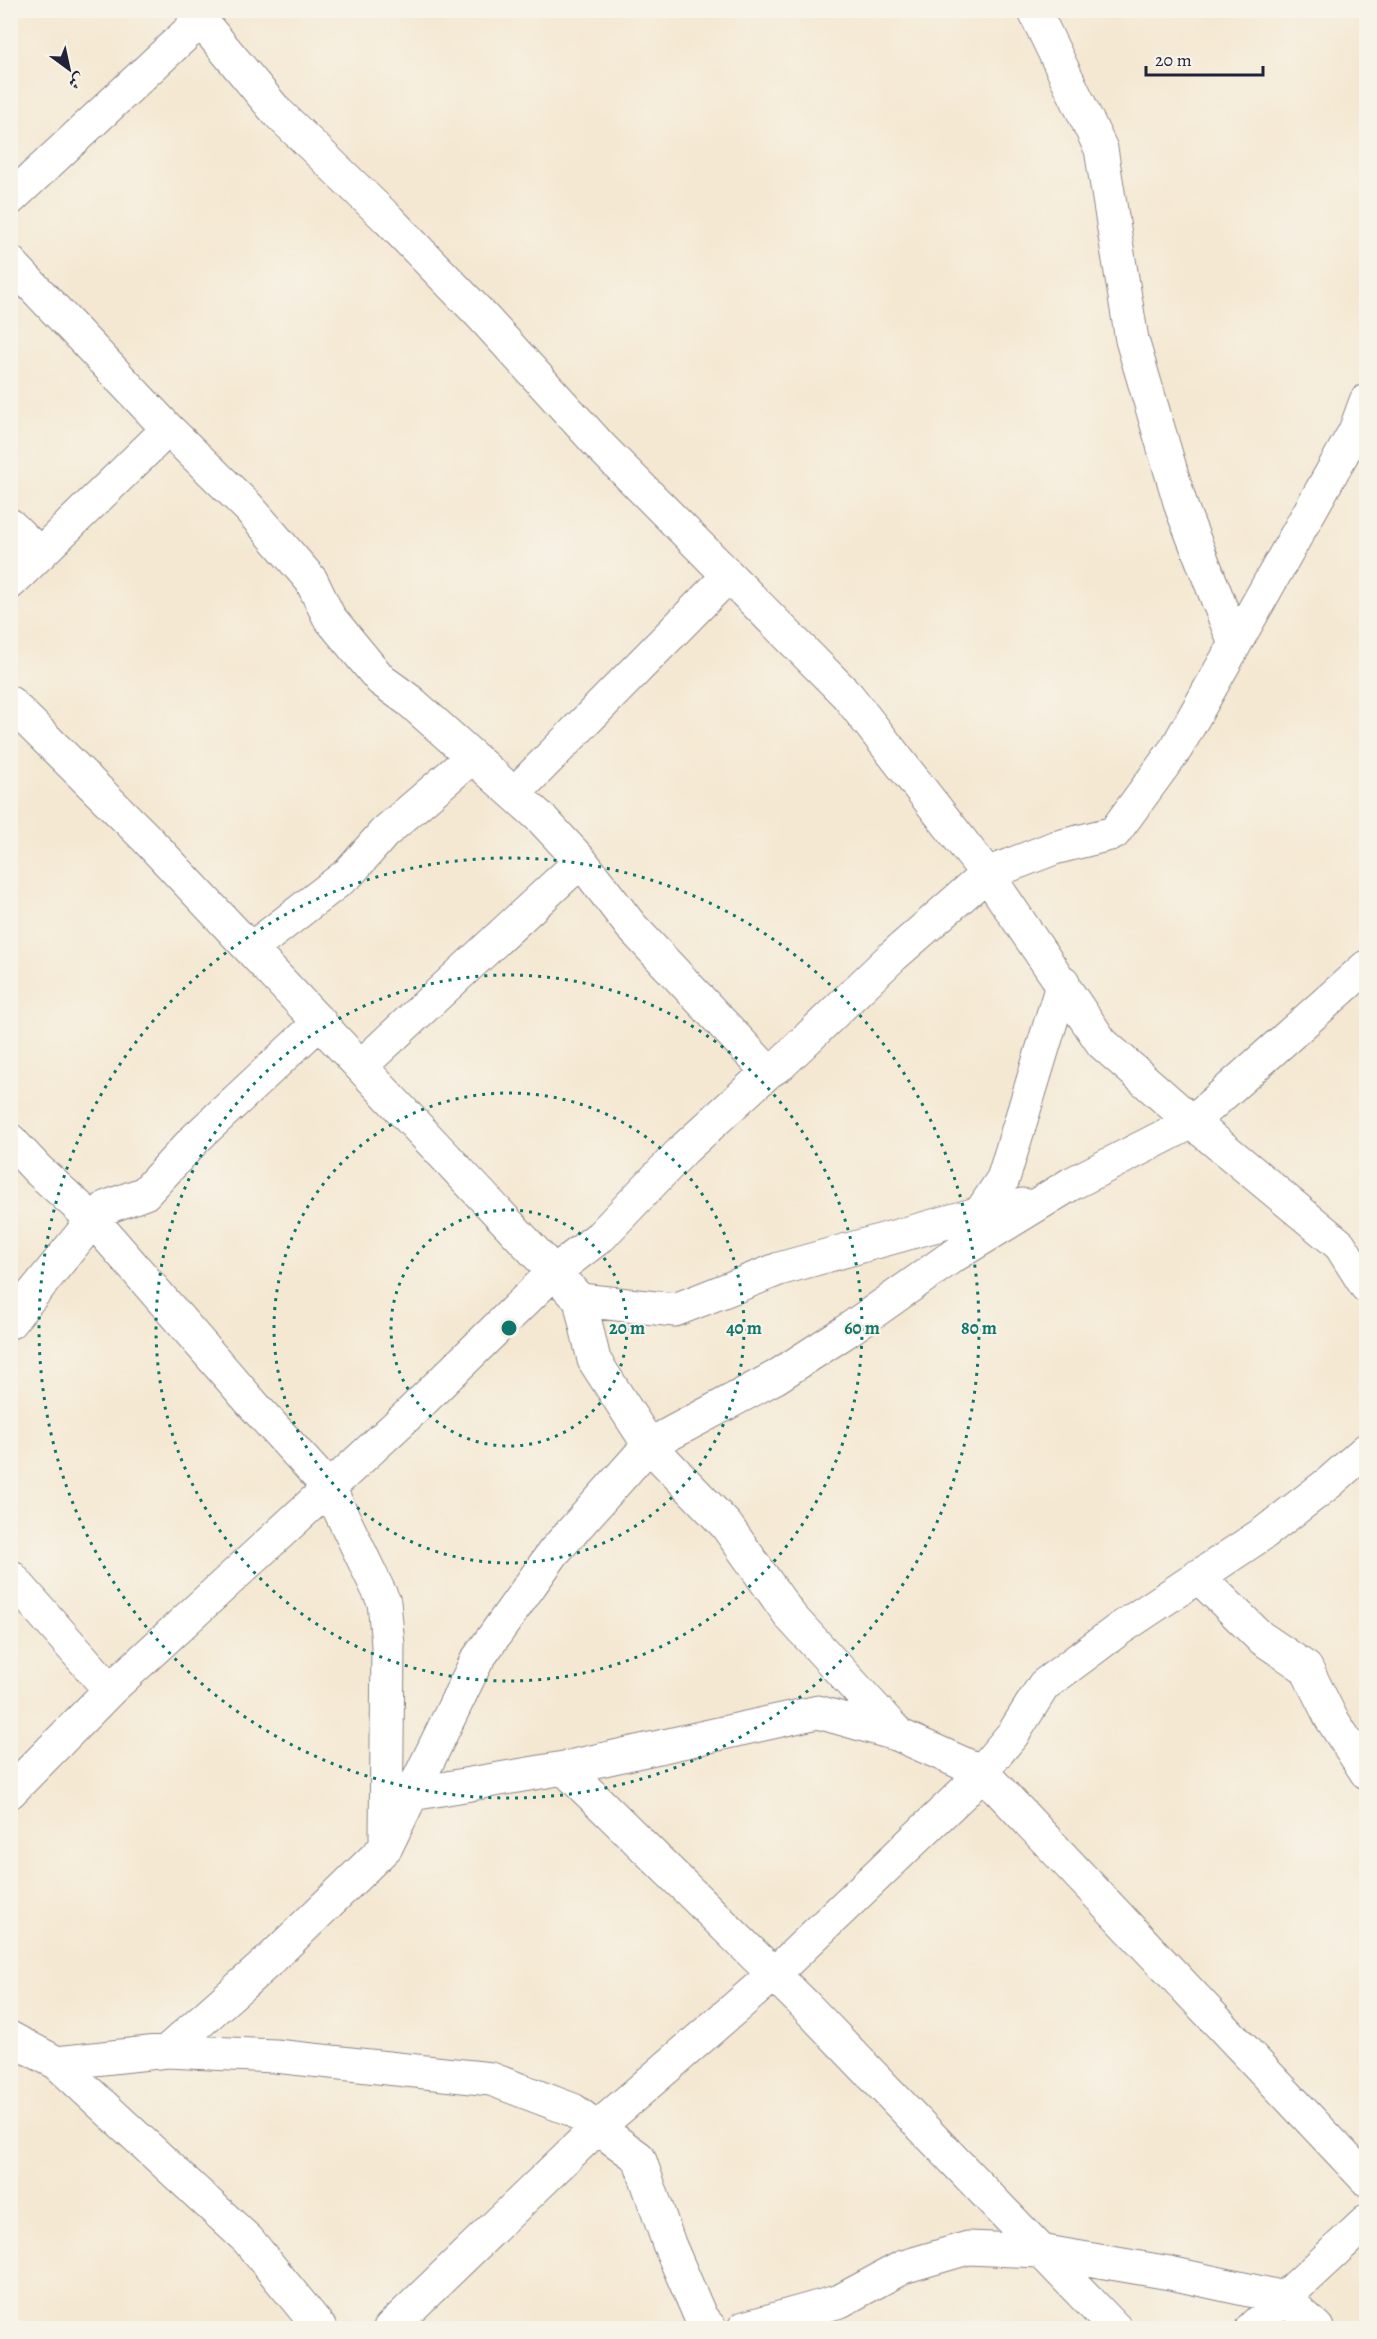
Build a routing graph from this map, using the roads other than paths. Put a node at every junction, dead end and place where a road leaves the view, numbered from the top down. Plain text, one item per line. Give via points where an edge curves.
1 (1034, 10) edge
2 (196, 16) edge
3 (10, 199) edge
4 (10, 262) edge
5 (1366, 401) edge
6 (168, 429) junction
7 (10, 525) edge
8 (40, 554) junction
9 (729, 576) junction
10 (10, 583) edge
11 (1235, 644) junction
12 (10, 703) edge
13 (472, 757) junction
14 (514, 794) junction
15 (580, 861) junction
16 (987, 874) junction
17 (251, 949) junction
18 (1366, 967) edge
19 (1063, 982) junction
20 (320, 1023) junction
21 (362, 1066) junction
22 (768, 1072) junction
23 (1192, 1122) junction
24 (10, 1140) edge
25 (1042, 1202) junction
26 (980, 1214) junction
27 (93, 1221) junction
28 (950, 1258) junction
29 (554, 1272) junction
30 (1366, 1286) edge
31 (580, 1300) junction
32 (10, 1322) edge
33 (649, 1445) junction
34 (1366, 1450) edge
35 (329, 1488) junction
36 (10, 1576) edge
37 (1198, 1576) junction
38 (110, 1690) junction
39 (899, 1735) junction
40 (564, 1768) junction
41 (982, 1772) junction
42 (1366, 1772) edge
43 (10, 1792) edge
44 (412, 1794) junction
45 (386, 1847) junction
46 (774, 1974) junction
47 (10, 2038) edge
48 (167, 2051) junction
49 (57, 2062) junction
50 (597, 2128) junction
51 (1366, 2179) edge
52 (1366, 2222) edge
53 (1040, 2251) junction
54 (1285, 2298) junction
55 (320, 2328) edge
56 (390, 2328) edge
57 (710, 2328) edge
58 (744, 2328) edge
59 (1115, 2328) edge
60 (1252, 2328) edge
61 (1317, 2328) edge

1 - 11 street via 1101,149 1132,340 1182,509
2 - 3 street
2 - 9 street via 276,111 397,228 601,447
4 - 6 street
5 - 11 street via 1354,431
6 - 8 street
6 - 13 street via 249,508 311,580 329,616 381,680
7 - 8 street
8 - 10 street
9 - 14 street
9 - 16 street via 848,696
11 - 16 street via 1177,747 1114,833 1054,848
12 - 17 street
13 - 14 street
13 - 17 street via 384,833 349,873
14 - 15 street
15 - 21 street
15 - 22 street via 631,926
16 - 19 street
16 - 22 street
17 - 20 street
18 - 23 street
19 - 23 street via 1102,1042
19 - 26 street via 1003,1179
20 - 21 street
20 - 27 street via 194,1140 145,1193 107,1207
21 - 29 street
22 - 29 street via 684,1149 601,1236
23 - 25 street
23 - 30 street via 1340,1245
24 - 27 street
25 - 26 street
25 - 28 street
26 - 28 street
26 - 31 street via 779,1269 675,1310
27 - 32 street
27 - 35 street
28 - 33 street via 776,1377
29 - 31 street
29 - 35 street
31 - 33 street via 594,1360
33 - 39 street via 726,1525 791,1617
33 - 44 street via 553,1553 477,1660
34 - 37 street via 1264,1533
35 - 38 street
35 - 45 street via 384,1602 388,1645
36 - 38 street
37 - 41 street via 1044,1685 1013,1734
37 - 42 street via 1260,1637 1306,1668
38 - 43 street
39 - 40 street via 818,1712
39 - 41 street
40 - 44 street
40 - 46 street
41 - 46 street
41 - 51 street
44 - 45 street
45 - 48 street via 270,1960
46 - 50 street
46 - 53 street
47 - 49 street
48 - 49 street
48 - 50 street via 275,2056 490,2079 573,2110
49 - 55 street via 248,2240
50 - 56 street
50 - 57 street via 639,2158 669,2244 701,2318
52 - 54 street
53 - 54 street
53 - 58 street via 968,2248 903,2266 840,2301
53 - 59 street
54 - 60 street
54 - 61 street

